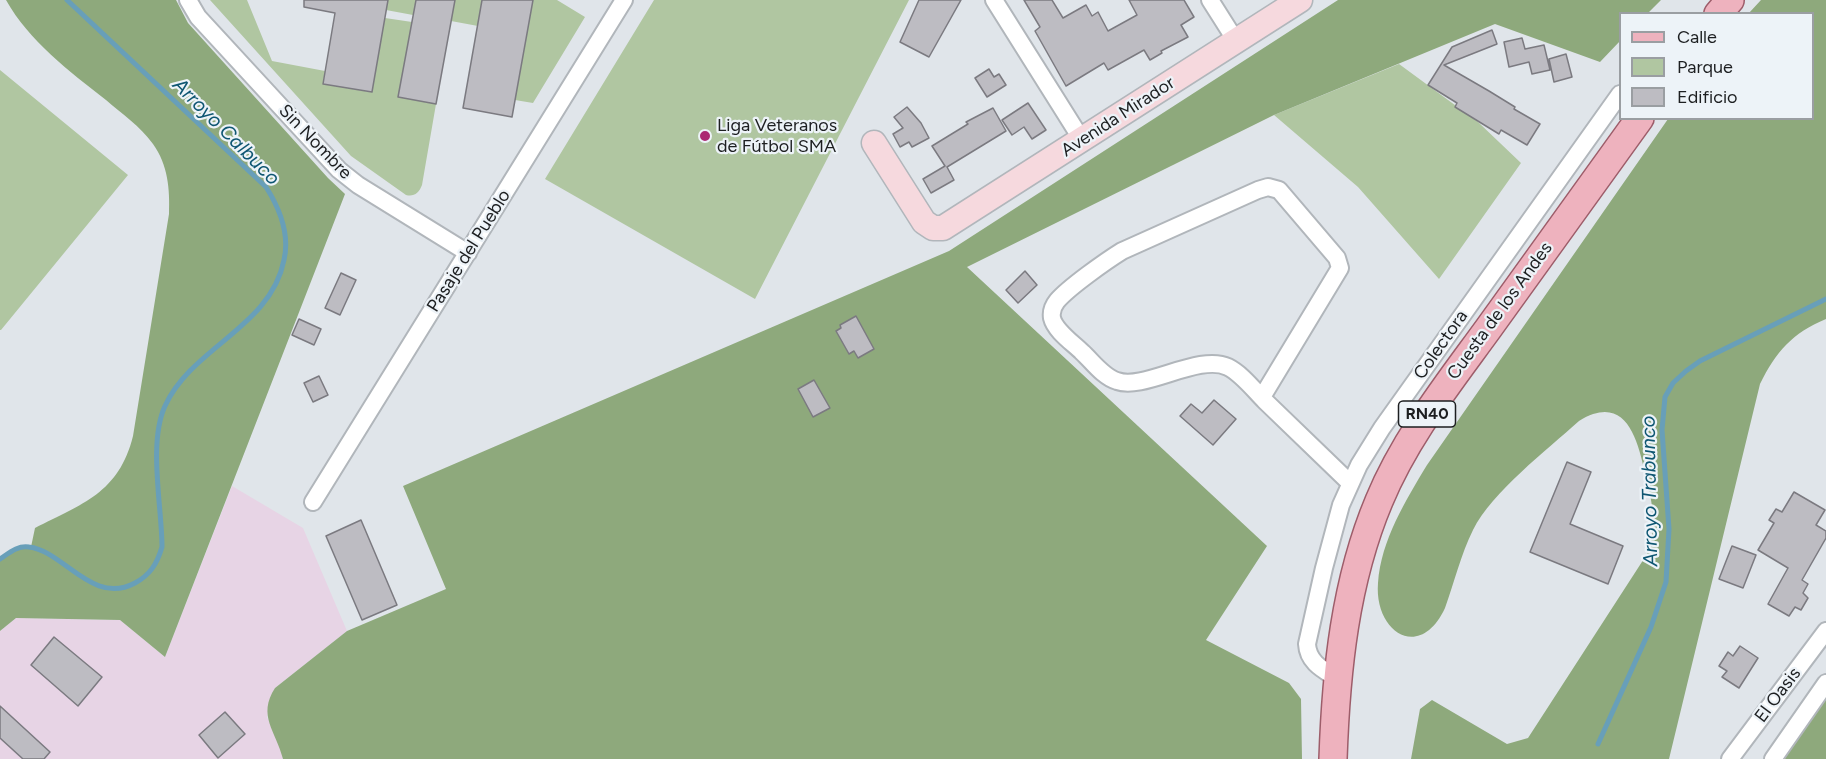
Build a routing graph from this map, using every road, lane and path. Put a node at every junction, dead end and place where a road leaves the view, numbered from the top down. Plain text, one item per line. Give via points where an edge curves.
1 (188, 0) edge
2 (624, 0) edge
3 (994, 0) edge
4 (1210, 0) edge
5 (1300, 0) edge
6 (1730, 0) edge
7 (1720, 12) edge
8 (1236, 41) junction
9 (1619, 95) edge
10 (1639, 120) edge
11 (1082, 140) junction
12 (874, 143) dead end
13 (468, 253) junction
14 (1262, 397) junction
15 (1350, 483) junction
16 (314, 502) dead end
17 (1826, 631) edge
18 (1338, 679) junction
19 (1826, 683) edge
20 (1333, 759) edge
21 (1730, 759) edge
22 (1773, 759) edge

1 - 13 street, Sin Nombre via 198,17 345,176
2 - 13 street, Pasaje del Pueblo
3 - 11 street
4 - 8 street
5 - 8 street, Avenida Mirador
6 - 7 main road
8 - 11 street, Avenida Mirador
9 - 15 street, Colectora via 1382,428
10 - 18 main road, Cuesta de los Andes / RN40 via 1434,403 1395,466 1355,572
11 - 12 street, Avenida Mirador via 949,226 938,229 921,217
13 - 16 street, Pasaje del Pueblo
14 - 14 street via 1340,268 1337,258 1279,190 1258,190 1122,251 1053,307 1052,318 1058,328 1117,382 1219,364 1233,370
14 - 15 street
15 - 18 street, Colectora via 1329,547 1308,644 1309,655 1316,664
17 - 21 street, El Oasis
18 - 20 main road, Cuesta de los Andes / RN40
19 - 22 street

